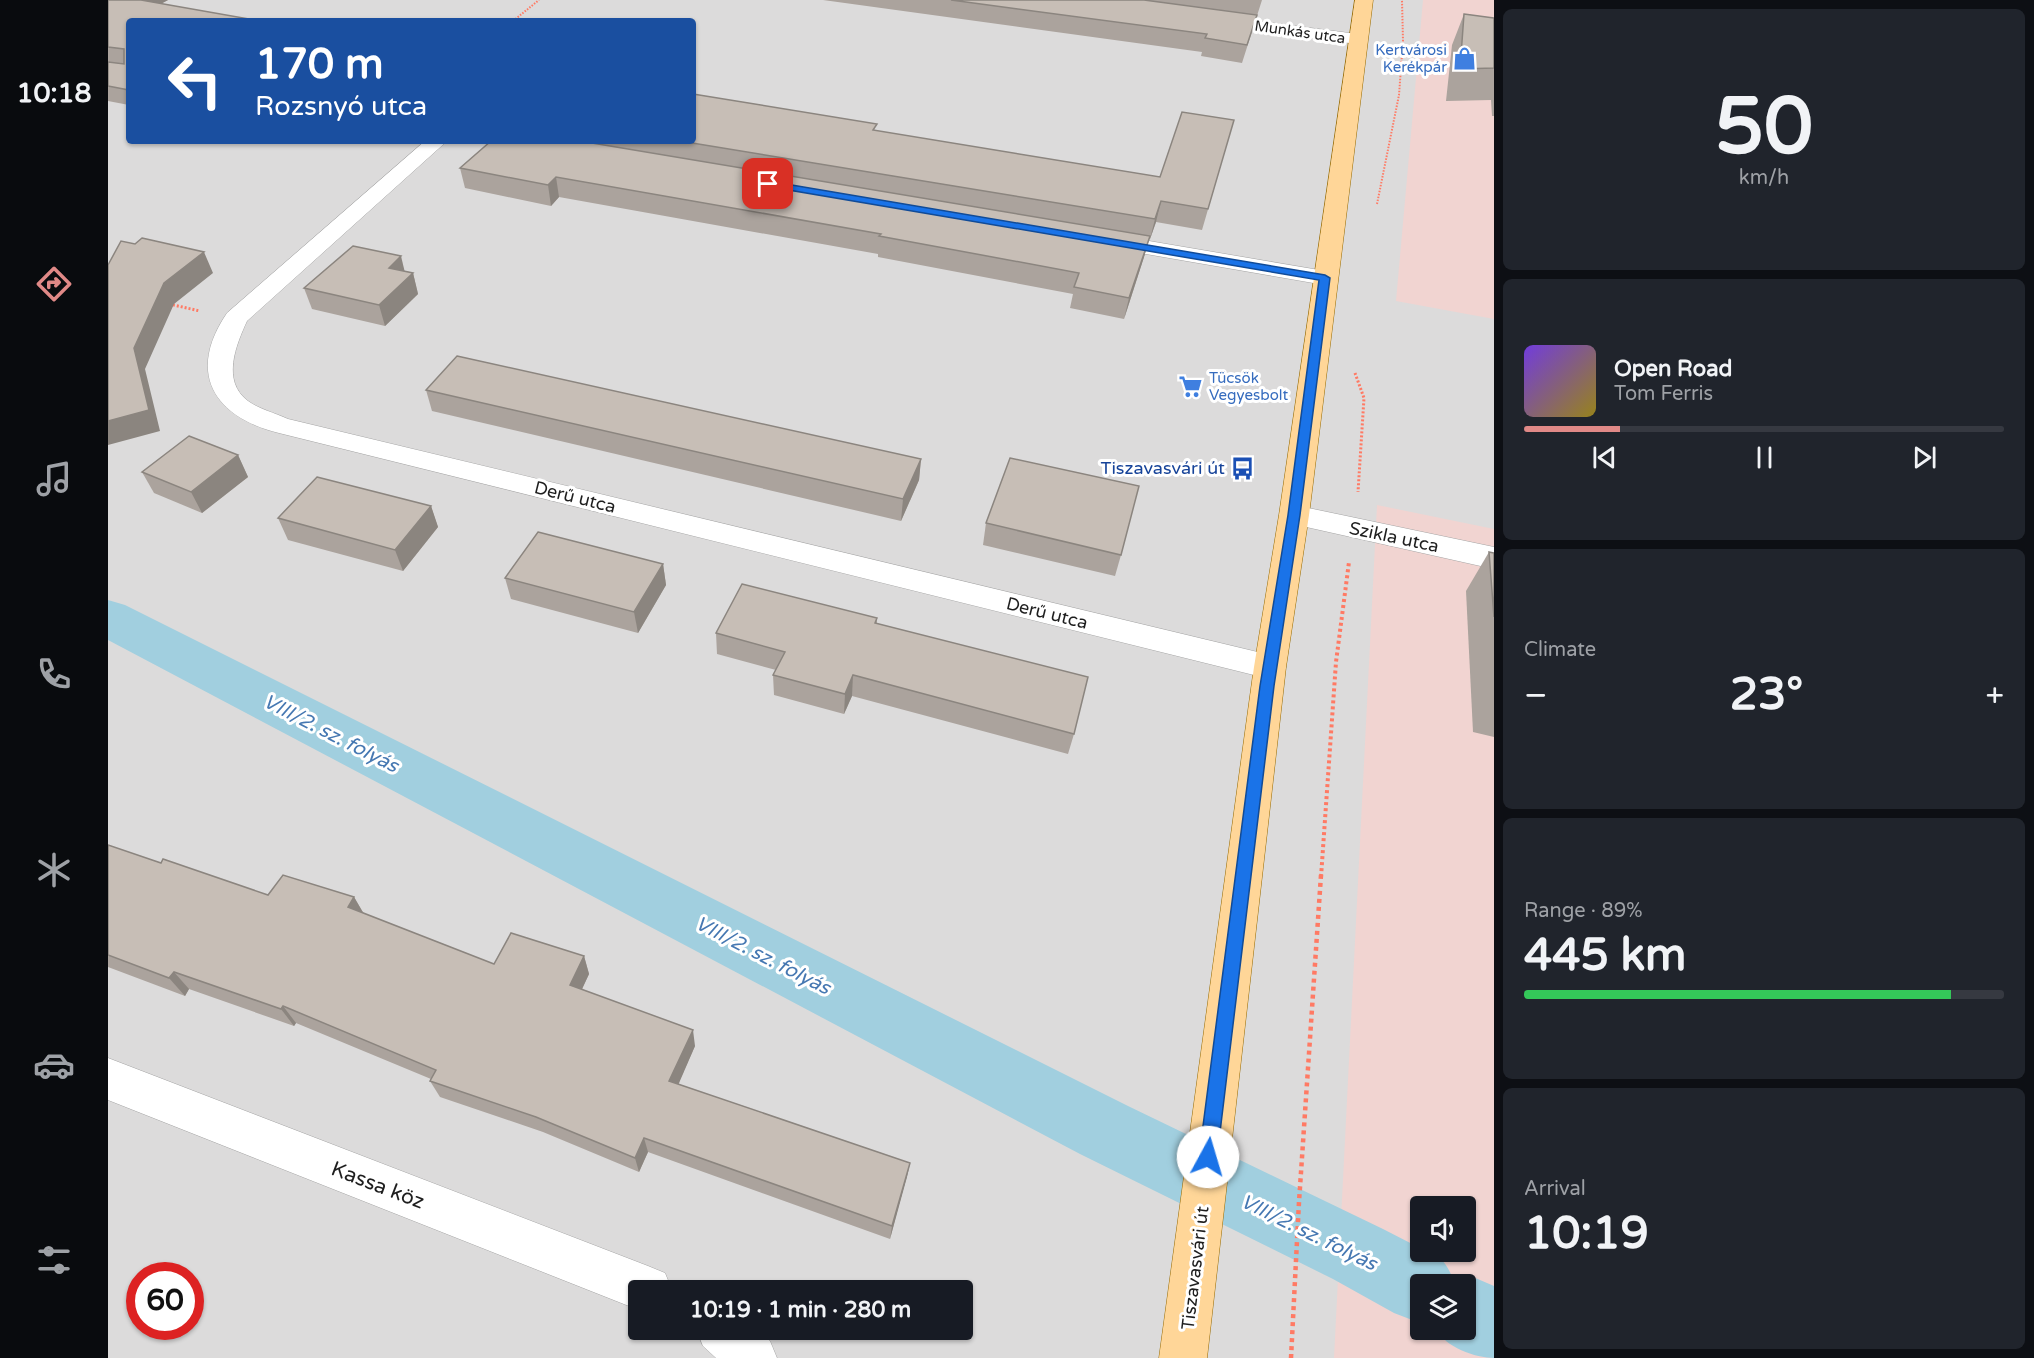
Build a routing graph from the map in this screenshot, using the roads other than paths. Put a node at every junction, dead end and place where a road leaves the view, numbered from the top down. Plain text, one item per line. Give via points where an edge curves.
1 (1364, 0) edge
2 (1193, 17) edge
3 (1357, 39) junction
4 (434, 144) edge
5 (1078, 236) edge
6 (1325, 278) junction
7 (1294, 515) junction
8 (1494, 558) edge
9 (1270, 667) junction
10 (108, 1079) edge
11 (628, 1282) edge
12 (733, 1340) edge
13 (753, 1358) edge
14 (1184, 1358) edge

1 - 3 main road, Tiszavasvári út
2 - 3 street, Munkás utca
3 - 6 main road, Tiszavasvári út
4 - 9 street, Derű utca via 236,318 221,352 221,382 238,406 279,425
5 - 6 street
6 - 7 main road, Tiszavasvári út
7 - 8 street, Szikla utca
7 - 9 main road, Tiszavasvári út
9 - 14 main road, Tiszavasvári út
10 - 11 street, Kassa köz
12 - 13 street

